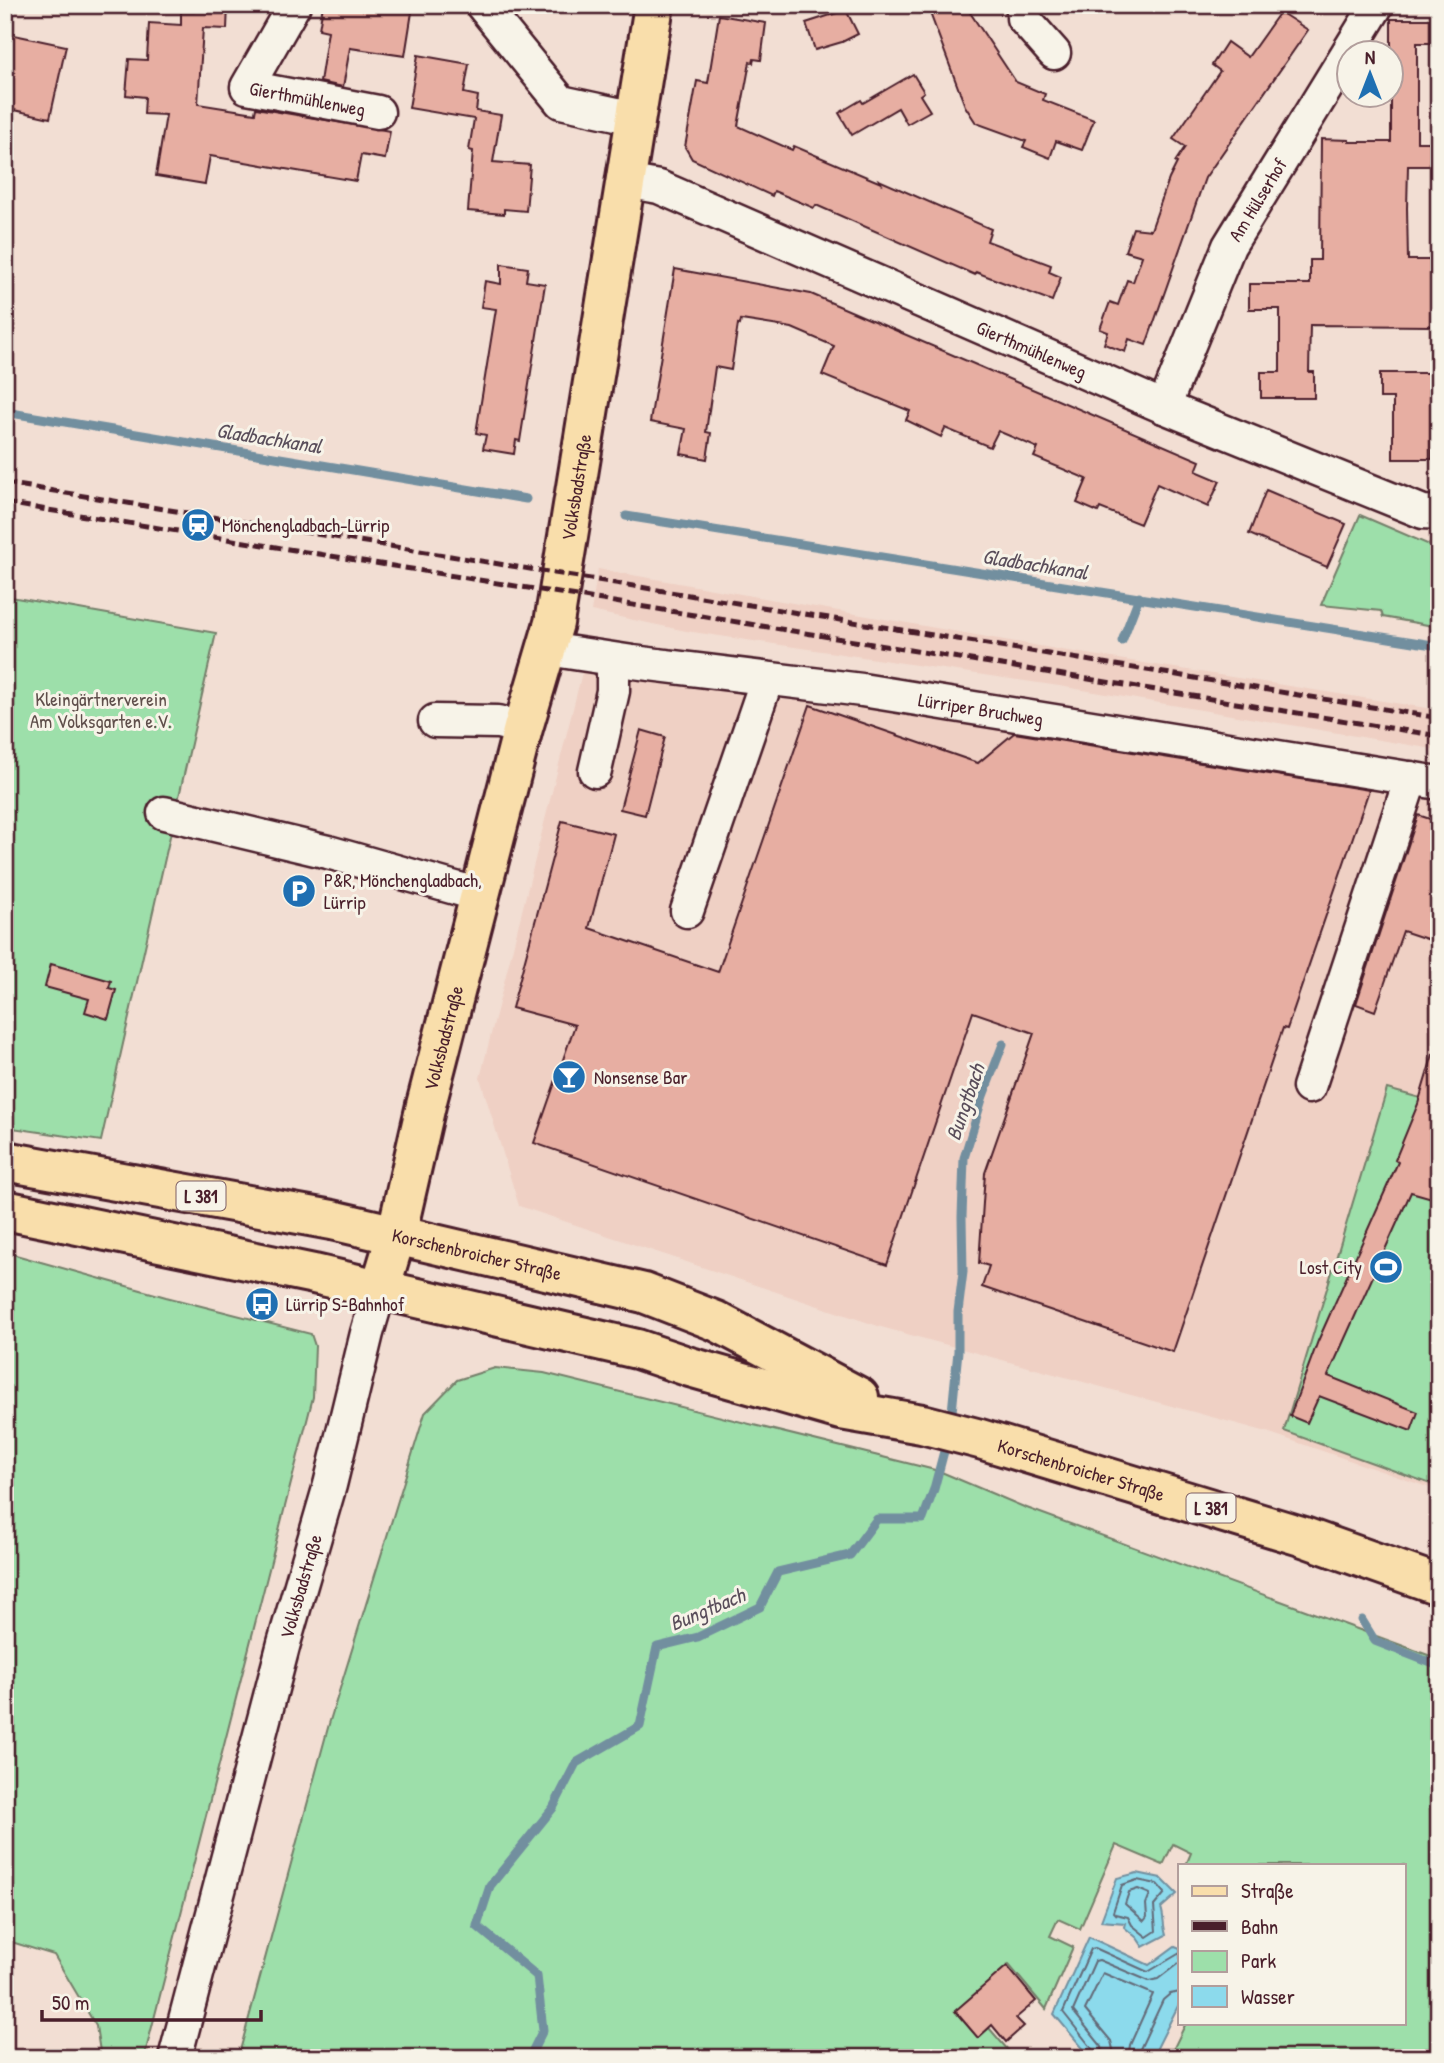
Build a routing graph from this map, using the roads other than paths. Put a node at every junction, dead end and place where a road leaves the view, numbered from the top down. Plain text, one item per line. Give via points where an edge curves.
1 (294, 5) edge
2 (481, 5) edge
3 (654, 5) edge
4 (1023, 5) edge
5 (1377, 5) edge
6 (1054, 53) dead end
7 (379, 112) dead end
8 (635, 118) junction
9 (625, 181) junction
10 (1164, 407) junction
11 (1439, 513) edge
12 (547, 649) junction
13 (613, 660) junction
14 (767, 678) junction
15 (435, 721) dead end
16 (523, 728) junction
17 (595, 771) dead end
18 (1425, 781) edge
19 (164, 813) dead end
20 (480, 895) junction
21 (687, 911) dead end
22 (1310, 1087) dead end
23 (5, 1161) edge
24 (5, 1210) edge
25 (396, 1236) junction
26 (380, 1289) junction
27 (922, 1424) junction
28 (1439, 1585) edge
29 (176, 2058) edge

1 - 7 street, Gierthmühlenweg via 247,87
2 - 8 street via 561,102
3 - 8 main road, Volksbadstraße
4 - 6 street via 1023,18
5 - 10 street, Am Hülserhof via 1229,246
8 - 9 main road, Volksbadstraße
9 - 10 street, Gierthmühlenweg via 659,187
9 - 12 main road, Volksbadstraße via 572,523
10 - 11 street, Gierthmühlenweg via 1423,512
12 - 13 street, Lürriper Bruchweg
12 - 16 main road, Volksbadstraße
13 - 14 street, Lürriper Bruchweg
13 - 17 street via 613,691
14 - 18 street, Lürriper Bruchweg
14 - 21 street
15 - 16 street via 498,722
16 - 20 main road, Volksbadstraße
18 - 22 street, Lürriper Bruchweg
19 - 20 street
20 - 25 main road, Volksbadstraße
23 - 25 main road, Korschenbroicher Straße / L 381 via 332,1220
24 - 26 main road, Korschenbroicher Straße / L 381
25 - 26 main road, Volksbadstraße
25 - 27 main road, Korschenbroicher Straße / L 381 via 644,1293 716,1321 842,1390
26 - 27 main road, Korschenbroicher Straße / L 381 via 636,1349 841,1410
26 - 29 street, Volksbadstraße
27 - 28 main road, Korschenbroicher Straße / L 381 via 1301,1536

